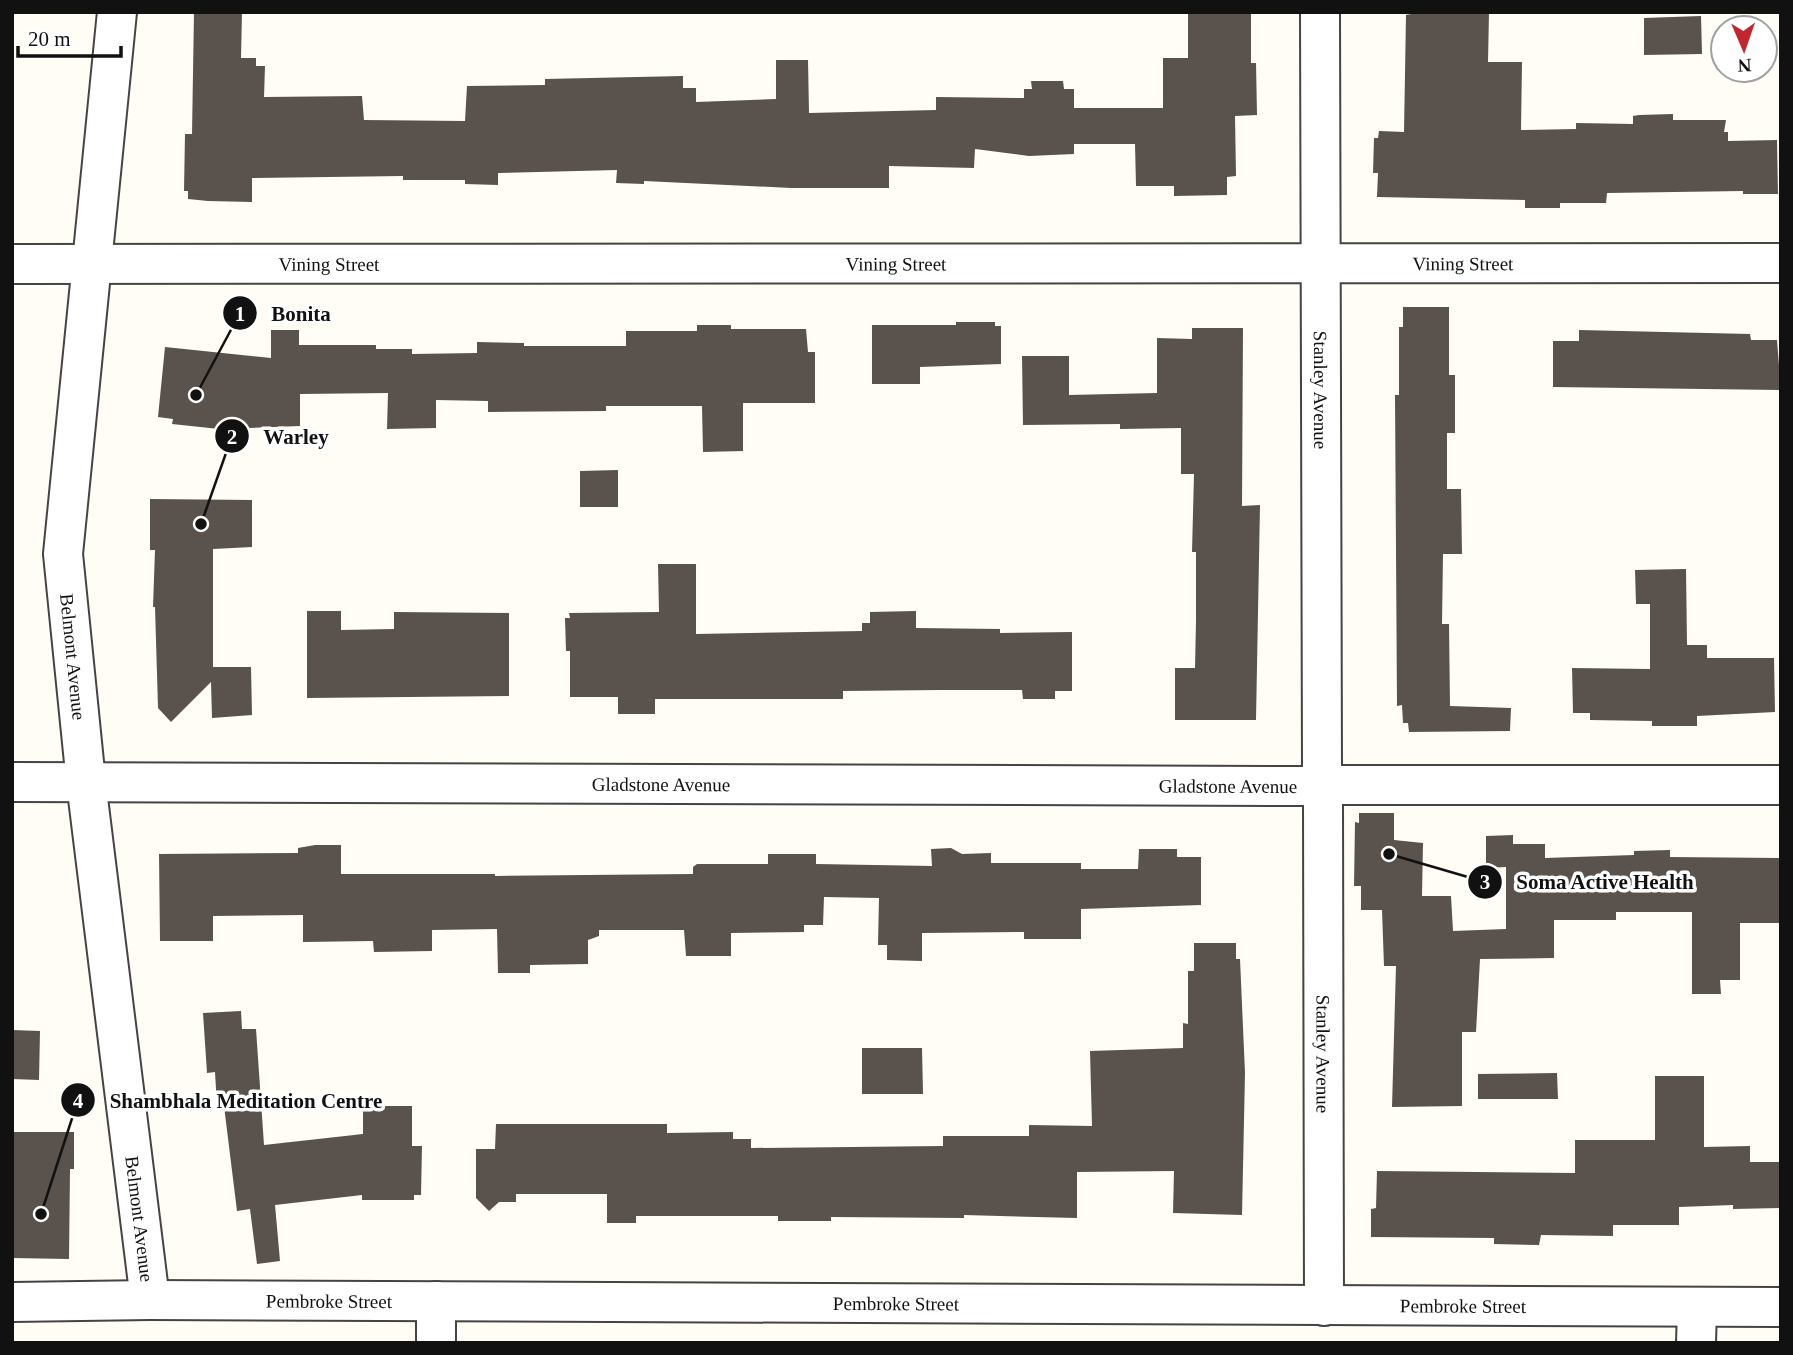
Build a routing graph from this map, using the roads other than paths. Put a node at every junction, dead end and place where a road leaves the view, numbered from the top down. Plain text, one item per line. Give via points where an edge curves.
1 (117, 12) edge
2 (1320, 12) edge
3 (1781, 263) edge
4 (12, 264) edge
5 (92, 264) junction
6 (1321, 264) junction
7 (12, 782) edge
8 (86, 782) junction
9 (1781, 785) edge
10 (1324, 786) junction
11 (150, 1300) junction
12 (436, 1301) junction
13 (12, 1302) edge
14 (1324, 1306) junction
15 (1781, 1307) edge
16 (1697, 1325) edge
17 (436, 1343) edge

1 - 5 street, Belmont Avenue
2 - 6 street, Stanley Avenue
3 - 6 street, Vining Street
4 - 5 street, Vining Street
5 - 6 street, Vining Street
5 - 8 street, Belmont Avenue via 63,554
6 - 10 street, Stanley Avenue
7 - 8 street, Gladstone Avenue
8 - 10 street, Gladstone Avenue
8 - 11 street, Belmont Avenue
9 - 10 street, Gladstone Avenue
10 - 14 street, Stanley Avenue
11 - 12 street, Pembroke Street
11 - 13 street, Pembroke Street
12 - 14 street, Pembroke Street
12 - 17 street
14 - 16 street, Pembroke Street
15 - 16 street, Pembroke Street

